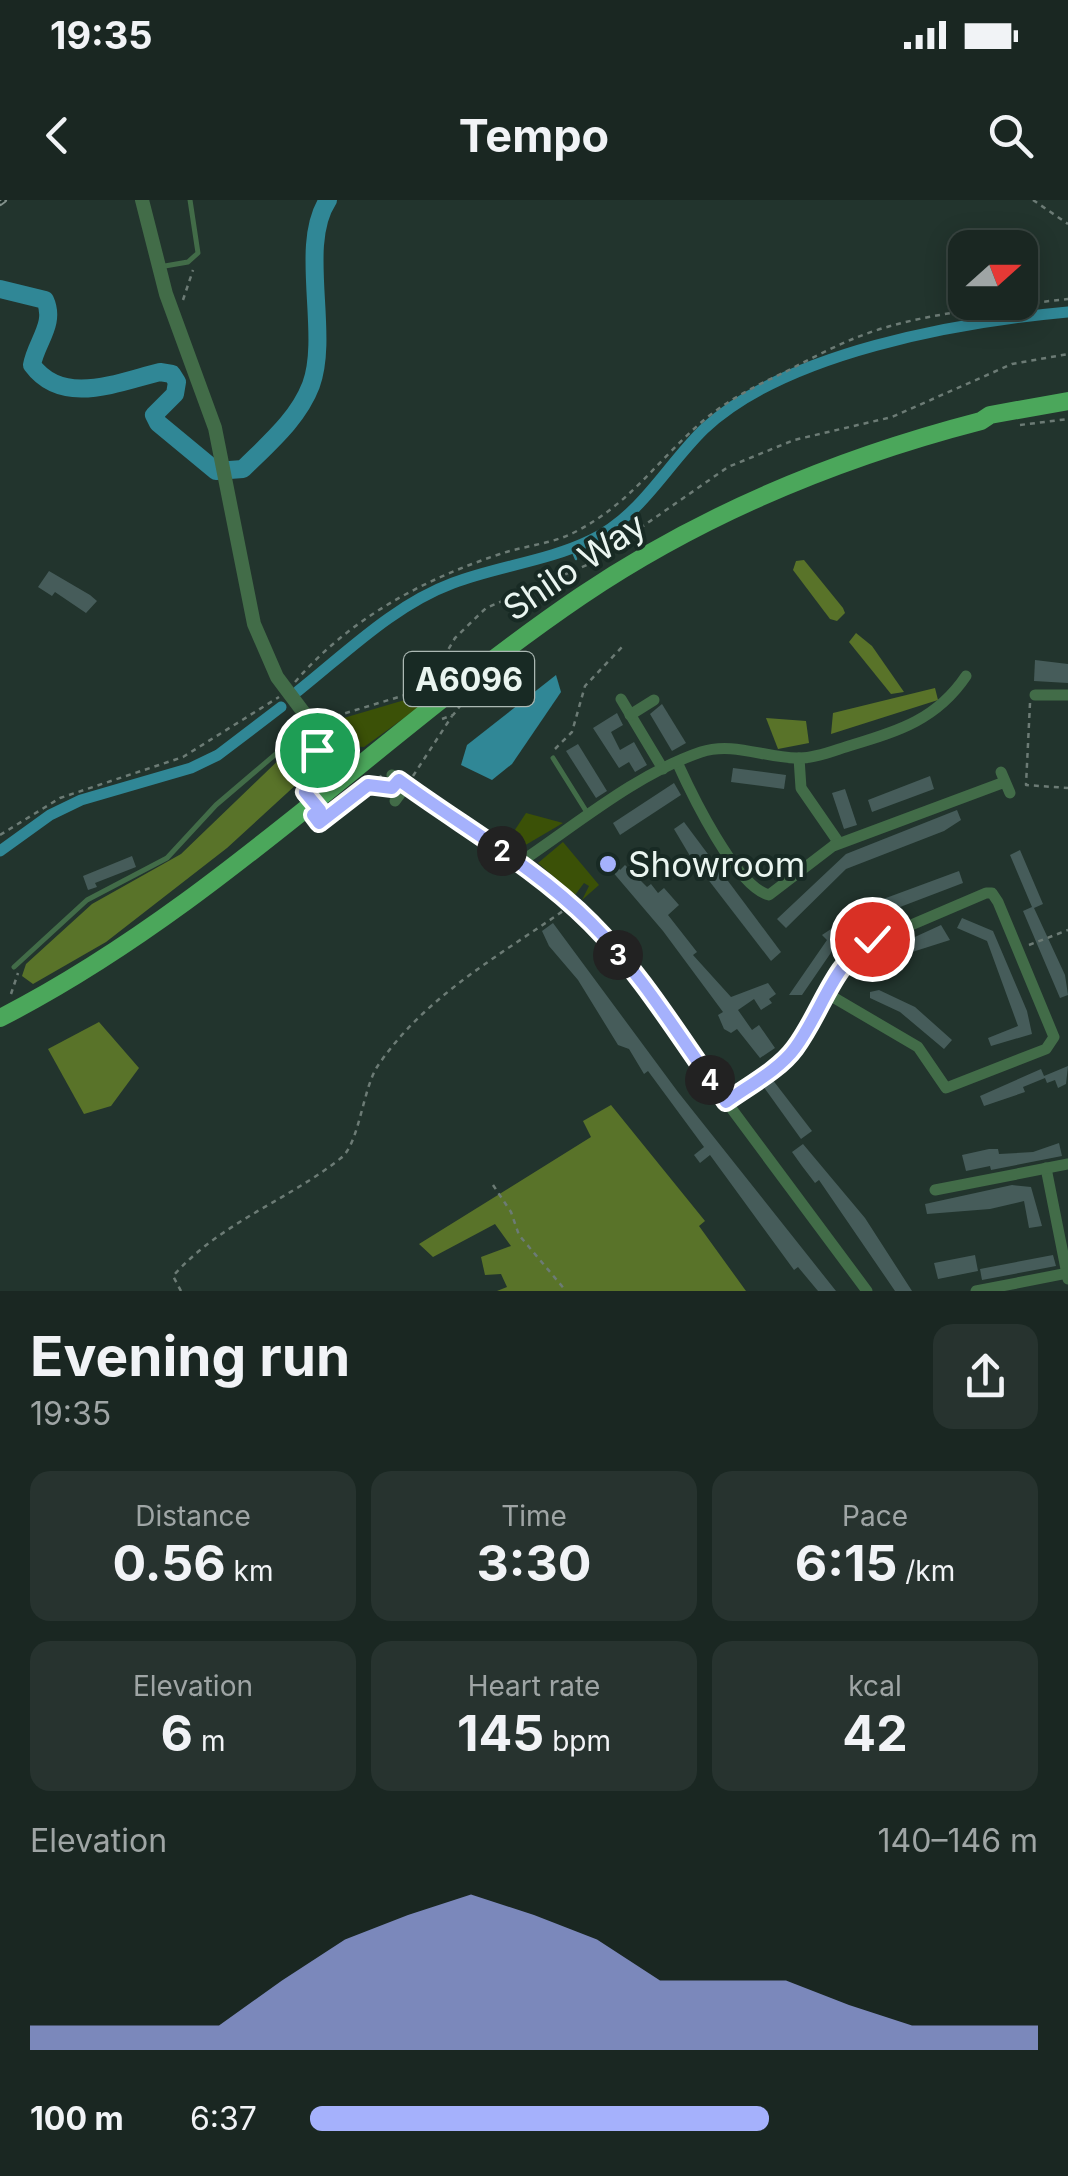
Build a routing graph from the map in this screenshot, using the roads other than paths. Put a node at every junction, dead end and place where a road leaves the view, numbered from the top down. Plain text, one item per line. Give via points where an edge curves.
1 (142, 200) edge
2 (190, 200) edge
3 (158, 267) junction
4 (1068, 401) edge
5 (1068, 411) edge
6 (982, 421) junction
7 (966, 676) dead end
8 (1035, 695) road end
9 (1068, 695) edge
10 (621, 699) dead end
11 (654, 700) dead end
12 (630, 715) junction
13 (312, 724) junction
14 (550, 756) road end
15 (799, 758) junction
16 (678, 762) junction
17 (663, 769) junction
18 (349, 772) junction
19 (1004, 782) dead end
20 (395, 801) dead end
21 (589, 816) junction
22 (838, 844) junction
23 (518, 863) junction
24 (14, 967) road end
25 (826, 993) junction
26 (4, 1009) edge
27 (726, 1102) junction
28 (1068, 1164) edge
29 (1046, 1168) junction
30 (935, 1190) dead end
31 (1068, 1275) edge
32 (867, 1291) edge
33 (976, 1291) edge

1 - 3 street
2 - 3 lane via 198,253 188,262
3 - 13 street via 209,407 246,595 268,659
4 - 6 main road, Shilo Way / A6096
5 - 6 main road, Shilo Way / A6096
6 - 18 main road, Shilo Way / A6096 via 821,470 682,534 580,596 448,707
7 - 15 street via 921,721
8 - 9 street
10 - 12 street
11 - 12 street
12 - 17 street
13 - 18 street
13 - 24 lane via 216,805 167,858 87,900
14 - 21 lane
15 - 16 street via 718,748
15 - 22 street via 801,788
16 - 17 street
16 - 22 street via 705,823 760,892 779,892
17 - 21 street
18 - 26 main road, Shilo Way / A6096 via 101,960
19 - 22 street
20 - 23 street via 399,780
21 - 23 street
23 - 27 street via 604,937
25 - 25 street via 842,966 872,939 986,893 995,896 1053,1042 952,1089 918,1047
25 - 27 street via 792,1052
27 - 32 street
28 - 29 street
29 - 30 street
29 - 31 street
31 - 33 street

